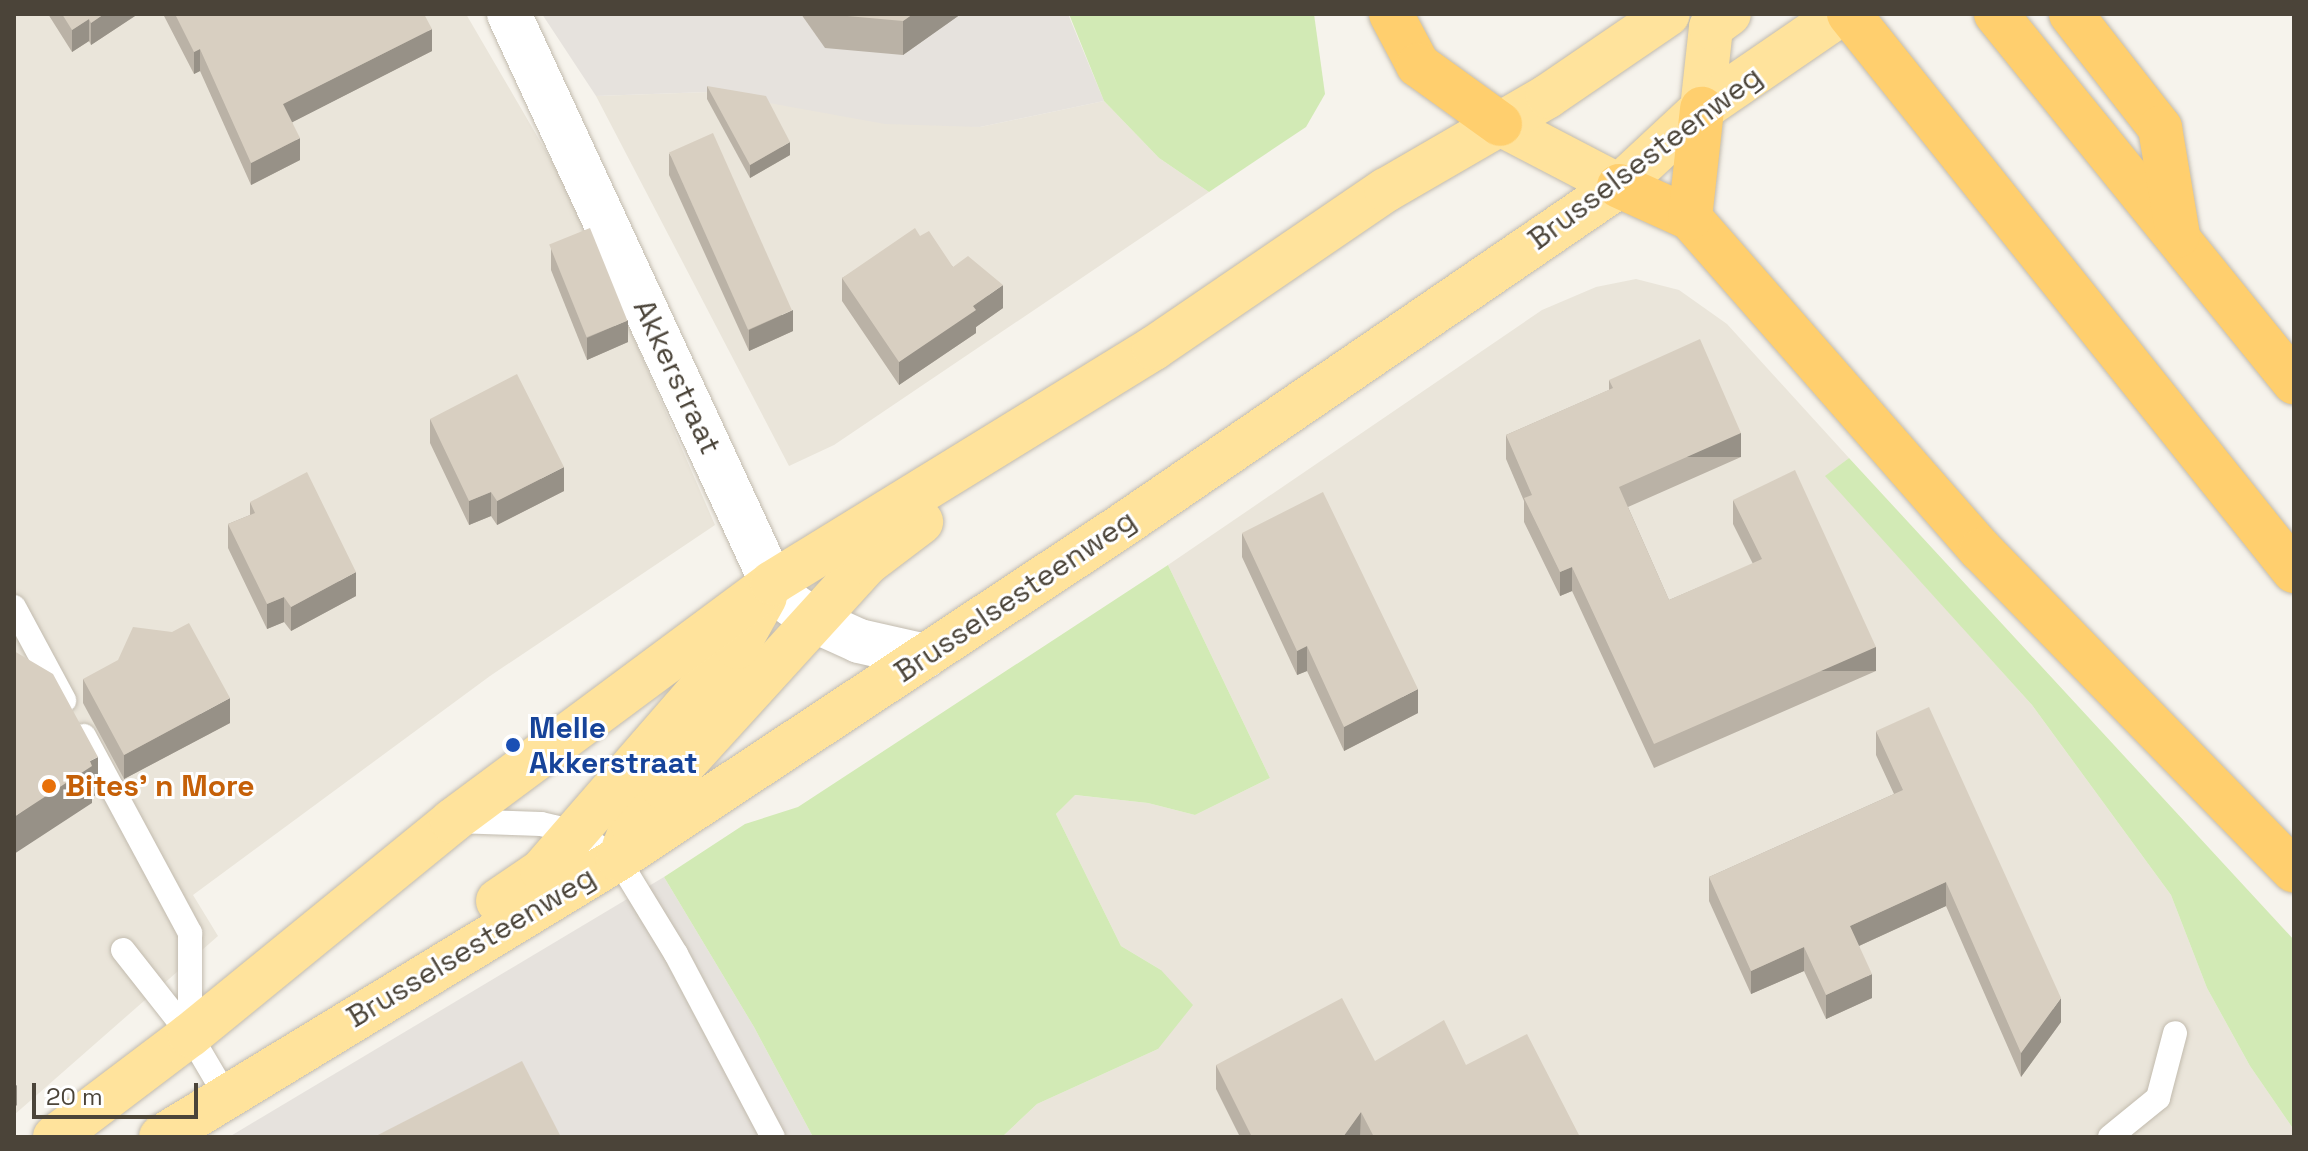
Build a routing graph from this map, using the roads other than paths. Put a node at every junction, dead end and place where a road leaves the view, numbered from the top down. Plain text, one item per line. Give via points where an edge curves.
1 (509, 14) edge
2 (1391, 14) edge
3 (1668, 14) edge
4 (1729, 14) edge
5 (1841, 14) edge
6 (1849, 14) edge
7 (1996, 14) edge
8 (2071, 14) edge
9 (1702, 109) junction
10 (1500, 124) junction
11 (1619, 186) junction
12 (1690, 218) junction
13 (2178, 236) junction
14 (1154, 348) junction
15 (2294, 382) edge
16 (2294, 571) edge
17 (772, 583) junction
18 (14, 607) edge
19 (815, 621) junction
20 (925, 656) junction
21 (452, 821) junction
22 (575, 832) junction
23 (618, 859) junction
24 (2294, 871) edge
25 (123, 950) dead end
26 (413, 981) junction
27 (2175, 1033) dead end
28 (190, 1035) junction
29 (226, 1096) junction
30 (55, 1137) edge
31 (161, 1137) edge
32 (773, 1137) edge
33 (2110, 1137) edge

1 - 17 street, Akkerstraat
2 - 10 highway via 1418,65
3 - 10 main road
4 - 9 main road via 1711,27
5 - 9 main road, Brusselsesteenweg
6 - 16 highway
7 - 13 highway
8 - 13 highway via 2160,128
9 - 11 main road, Brusselsesteenweg
9 - 12 highway
10 - 11 main road
10 - 14 main road via 1386,190
11 - 12 highway
11 - 20 main road, Brusselsesteenweg
12 - 24 highway via 1981,550
13 - 15 highway
14 - 17 main road
14 - 19 main road via 867,563
17 - 19 street, Akkerstraat
17 - 21 main road
17 - 22 main road via 737,647
18 - 28 lane via 190,933
19 - 20 street, Akkerstraat via 859,641
19 - 23 main road via 663,787 633,825
20 - 23 main road, Brusselsesteenweg
21 - 22 lane via 541,824
21 - 28 main road
22 - 23 lane
22 - 26 main road via 542,871 448,936
23 - 26 main road, Brusselsesteenweg
23 - 32 lane via 676,954
25 - 28 lane
26 - 29 main road, Brusselsesteenweg
27 - 33 lane via 2158,1098
28 - 29 lane
28 - 30 main road
29 - 31 main road, Brusselsesteenweg

